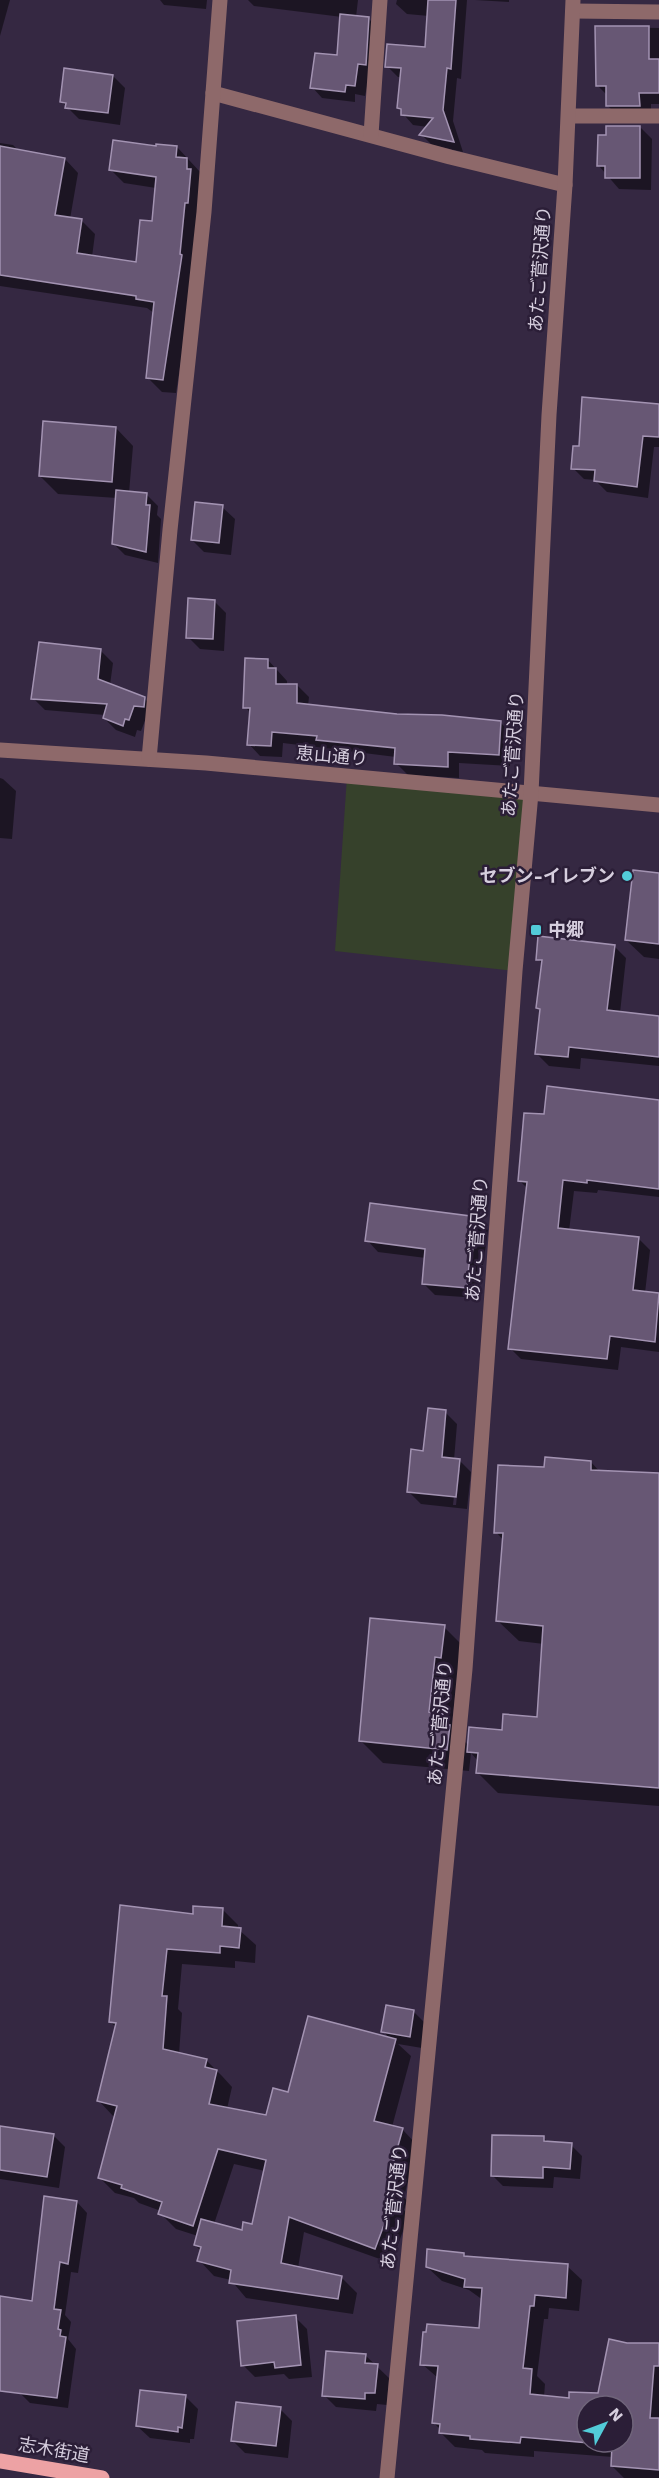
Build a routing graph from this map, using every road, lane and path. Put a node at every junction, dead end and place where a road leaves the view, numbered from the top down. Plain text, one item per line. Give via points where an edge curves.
1 (220, 0) edge
2 (380, 0) edge
3 (573, 6) edge
4 (659, 12) edge
5 (213, 93) junction
6 (569, 116) junction
7 (659, 116) edge
8 (371, 135) junction
9 (566, 185) junction
10 (0, 750) edge
11 (149, 759) junction
12 (531, 793) junction
13 (659, 805) edge
14 (0, 2461) edge
15 (102, 2478) edge
16 (387, 2478) edge

1 - 5 street
2 - 8 street
3 - 4 street
3 - 6 street, あたご菅沢通り
5 - 8 street
5 - 11 street
6 - 7 street
6 - 9 street, あたご菅沢通り
8 - 9 street
9 - 12 street, あたご菅沢通り via 549,415
10 - 11 street, 恵山通り
11 - 12 street, 恵山通り
12 - 13 street, 恵山通り
12 - 16 street, あたご菅沢通り via 465,1669
14 - 15 main road, 志木街道

